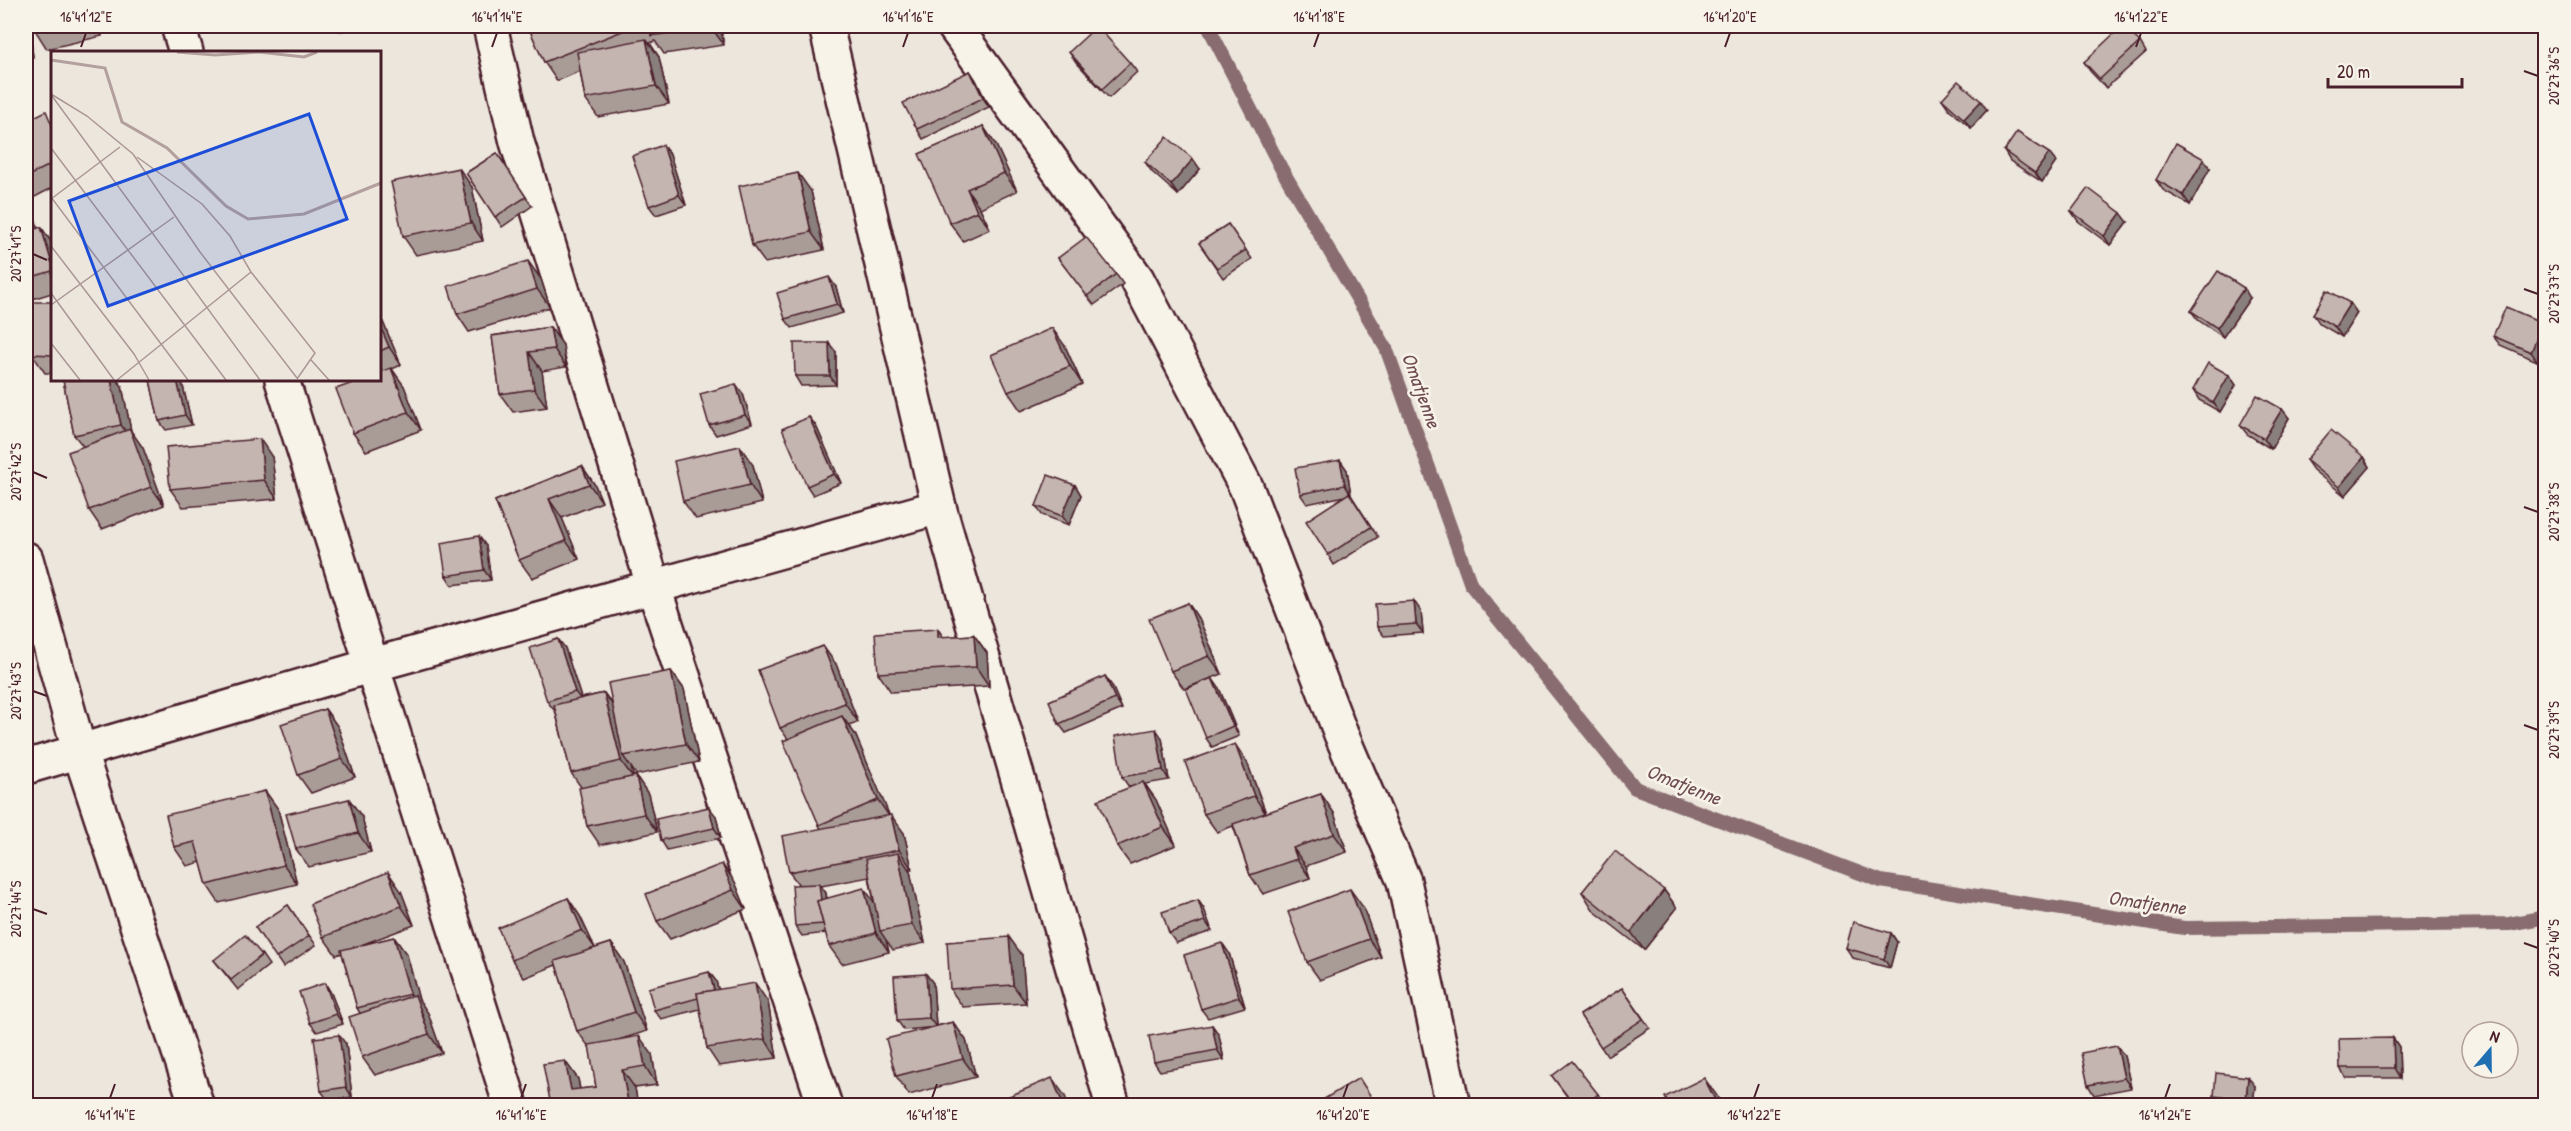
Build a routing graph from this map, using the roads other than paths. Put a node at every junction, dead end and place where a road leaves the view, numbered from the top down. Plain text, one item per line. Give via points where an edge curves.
1 (178, 26) edge
2 (490, 26) edge
3 (826, 26) edge
4 (954, 26) edge
5 (186, 51) edge
6 (282, 381) edge
7 (939, 507) junction
8 (26, 559) edge
9 (653, 585) junction
10 (373, 665) junction
11 (80, 753) junction
12 (26, 767) edge
13 (197, 1106) edge
14 (511, 1106) edge
15 (825, 1106) edge
16 (1113, 1106) edge
17 (1453, 1106) edge

1 - 5 street
2 - 9 street via 517,142
3 - 7 street
4 - 17 street via 1137,279 1246,487 1341,734 1404,881
6 - 10 street
7 - 9 street
7 - 16 street
8 - 11 street
9 - 10 street
9 - 15 street
10 - 11 street
10 - 14 street
11 - 12 street
11 - 13 street

